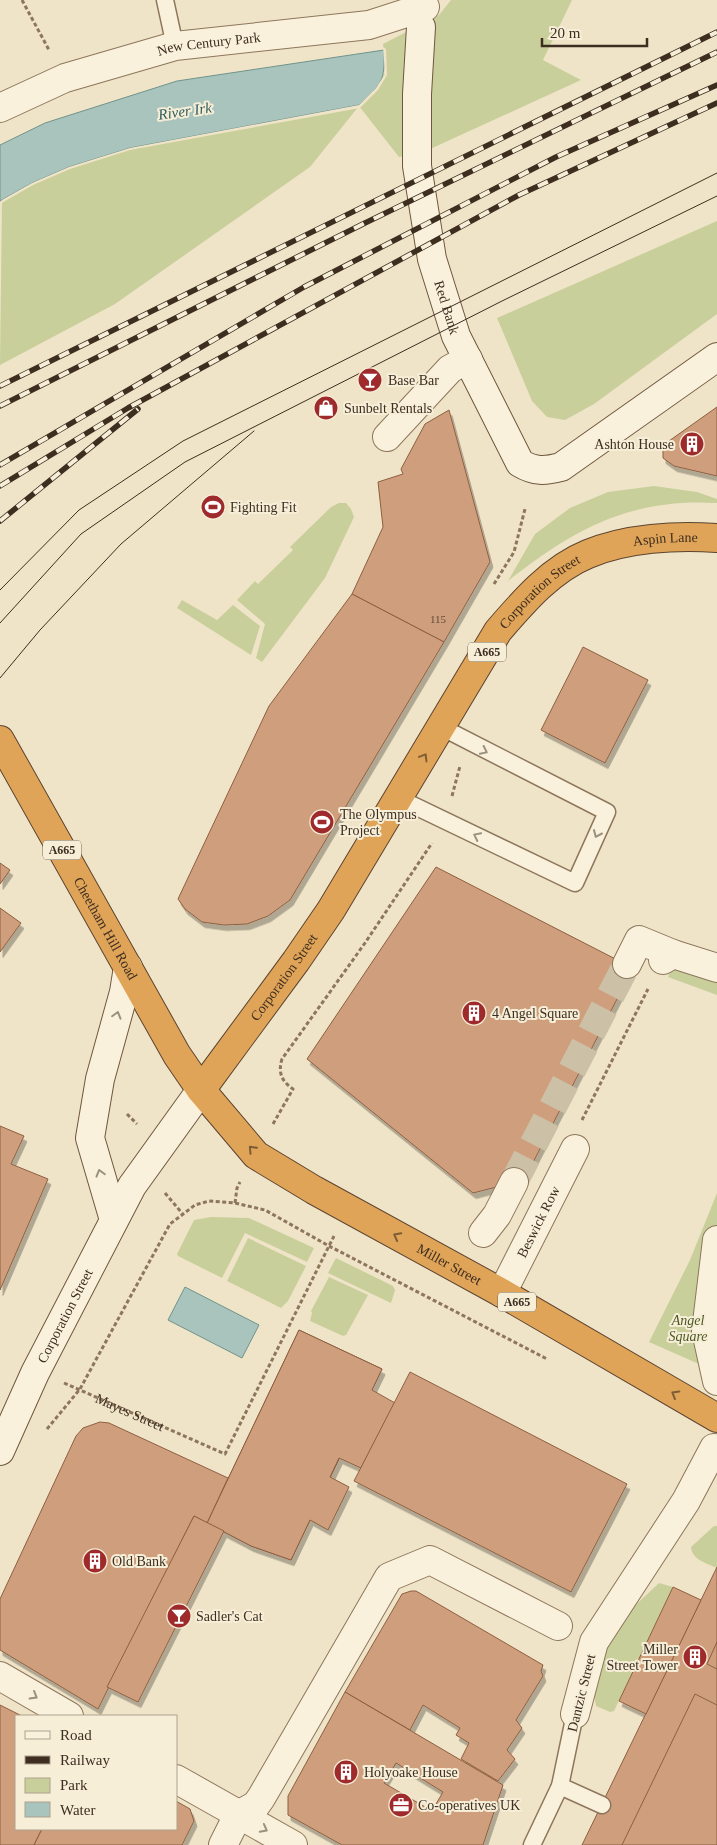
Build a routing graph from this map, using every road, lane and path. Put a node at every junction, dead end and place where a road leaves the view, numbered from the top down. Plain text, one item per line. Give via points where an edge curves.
1 (22, 0) edge
2 (165, 0) edge
3 (424, 11) edge
4 (175, 46) junction
5 (65, 78) junction
6 (0, 108) edge
7 (717, 357) edge
8 (468, 359) junction
9 (387, 437) dead end
10 (526, 509) dead end
11 (717, 538) edge
12 (614, 545) joint
13 (492, 588) dead end
14 (441, 727) junction
15 (0, 740) edge
16 (463, 760) dead end
17 (398, 798) junction
18 (452, 798) dead end
19 (437, 835) dead end
20 (126, 964) junction
21 (627, 964) tunnel mouth
22 (717, 968) edge
23 (648, 988) dead end
24 (200, 1090) junction
25 (271, 1127) dead end
26 (575, 1149) joint
27 (514, 1182) tunnel mouth
28 (237, 1188) dead end
29 (173, 1203) dead end
30 (235, 1203) junction
31 (348, 1209) junction
32 (182, 1212) junction
33 (114, 1220) junction
34 (483, 1233) dead end
35 (717, 1242) edge
36 (329, 1246) junction
37 (714, 1290) edge
38 (502, 1293) junction
39 (548, 1360) dead end
40 (35, 1373) junction
41 (717, 1381) edge
42 (80, 1389) junction
43 (717, 1418) edge
44 (5, 1440) edge
45 (714, 1448) dead end
46 (578, 1635) junction
47 (0, 1676) edge
48 (575, 1714) joint
49 (67, 1715) edge
50 (178, 1780) edge
51 (560, 1786) junction
52 (602, 1805) dead end
53 (238, 1815) junction
54 (223, 1845) edge
55 (293, 1845) edge
56 (532, 1845) edge

1 - 5 path
2 - 4 lane
3 - 4 street, New Century Park via 369,25
3 - 8 street, Red Bank via 416,94 417,166 432,259 456,336
4 - 5 street, New Century Park
5 - 6 street, New Century Park
7 - 8 street, Red Bank via 561,467 540,471 520,464
8 - 9 street via 450,369
10 - 13 path via 514,552
11 - 12 highway, Aspin Lane / A665
12 - 14 highway, Corporation Street / A665 via 586,554 524,600 498,632
17 -> 14 highway, Corporation Street / A665
14 -> 17 lane via 608,812 575,883
15 - 20 highway, Cheetham Hill Road / A665
16 - 18 path
17 - 24 highway, Corporation Street / A665 via 316,932
19 - 25 path via 282,1059 280,1073 293,1089
20 - 24 highway, Cheetham Hill Road
33 -> 20 street via 90,1138 100,1078 124,992
21 - 22 street via 638,940 668,957
23 - 26 path via 582,1121
31 -> 24 highway, Miller Street / A665 via 256,1155
24 - 33 street, Corporation Street via 151,1156
26 - 38 street, Beswick Row
27 - 34 street via 497,1215
28 - 30 path
29 - 32 path
30 - 32 path via 209,1201
30 - 36 path via 265,1210
31 - 36 path
38 -> 31 highway, Miller Street / A665
32 - 42 path via 170,1224
33 - 40 street, Corporation Street
35 - 37 street
36 - 39 path
36 - 42 path, Mayes Street via 225,1454
37 - 41 street via 706,1331
43 -> 38 highway, Miller Street / A665
40 - 42 path, Mayes Street
40 - 44 street, Corporation Street
42 - 44 path via 43,1434
45 - 46 street, Dantzic Street via 686,1501
46 - 48 street, Dantzic Street
46 - 53 street via 430,1560 389,1577 256,1805
47 -> 49 street
48 - 51 lane, Dantzic Street
50 - 53 street
51 - 52 lane
51 - 56 lane, Dantzic Street
53 - 54 street
53 -> 55 street

